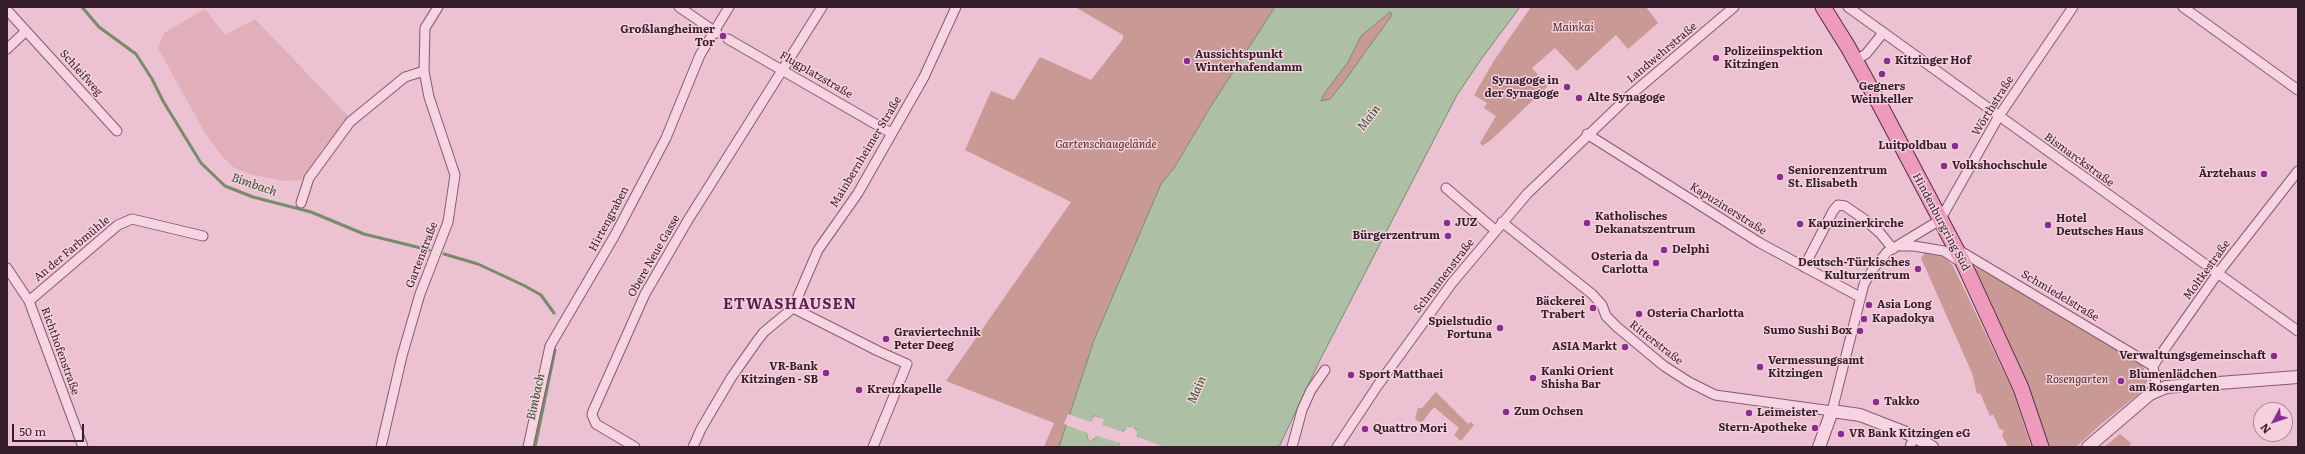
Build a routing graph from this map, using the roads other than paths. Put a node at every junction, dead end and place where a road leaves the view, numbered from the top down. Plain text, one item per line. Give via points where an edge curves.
1 (438, 7) edge
2 (679, 7) edge
3 (729, 7) edge
4 (822, 7) edge
5 (956, 7) edge
6 (1734, 7) edge
7 (1823, 7) edge
8 (1848, 7) edge
9 (2073, 7) edge
10 (2184, 7) edge
11 (7, 10) edge
12 (26, 31) junction
13 (716, 32) junction
14 (1882, 33) junction
15 (728, 39) dead end
16 (7, 49) edge
17 (1856, 60) junction
18 (782, 69) junction
19 (424, 71) junction
20 (2298, 90) edge
21 (1999, 116) junction
22 (117, 131) dead end
23 (891, 133) junction
24 (1587, 134) junction
25 (2298, 171) edge
26 (1446, 188) dead end
27 (300, 203) dead end
28 (1940, 220) junction
29 (1502, 222) junction
30 (1496, 230) junction
31 (203, 236) dead end
32 (1897, 247) junction
33 (1955, 247) junction
34 (1964, 264) junction
35 (1804, 267) junction
36 (7, 268) edge
37 (2218, 273) junction
38 (1860, 297) junction
39 (28, 301) junction
40 (793, 308) junction
41 (2298, 332) edge
42 (2153, 366) junction
43 (1325, 370) dead end
44 (2298, 377) edge
45 (2157, 390) junction
46 (1832, 411) junction
47 (1912, 441) edge
48 (83, 447) edge
49 (381, 447) edge
50 (528, 447) edge
51 (635, 447) edge
52 (693, 447) edge
53 (873, 447) edge
54 (1292, 447) edge
55 (1337, 447) edge
56 (1819, 447) edge
57 (1932, 447) edge
58 (2041, 447) edge
59 (2088, 447) edge

1 - 19 street, Gartenstraße via 425,28
2 - 13 street
3 - 13 street, Hirtengraben
4 - 18 street, Obere Neue Gasse
5 - 23 street, Mainbernheimer Straße via 924,77
6 - 24 street, Landwehrstraße
7 - 17 main road, Hindenburgring Süd
8 - 14 street, Bismarckstraße
9 - 21 street, Wörthstraße
10 - 20 street
11 - 12 street, Schleifweg
12 - 16 street
12 - 22 street, Schleifweg
13 - 50 street, Hirtengraben via 700,55 666,138 626,214 550,346
14 - 17 street via 1866,54
14 - 21 street, Bismarckstraße
15 - 18 street, Flugplatzstraße
17 - 28 main road, Hindenburgring Süd
18 - 23 street, Flugplatzstraße
18 - 51 street, Obere Neue Gasse via 645,294 593,411 596,424
19 - 27 street via 405,77 350,122 309,178
19 - 49 street, Gartenstraße via 429,97 455,175 448,222 420,294 402,356
21 - 28 street, Wörthstraße
21 - 37 street, Bismarckstraße
23 - 40 street, Mainbernheimer Straße via 858,193 818,250
24 - 29 street, Schrannenstraße
24 - 35 street, Kapuzinerstraße via 1760,243
25 - 37 street, Moltkestraße
26 - 30 street
28 - 32 street
28 - 33 main road, Hindenburgring Süd
29 - 30 street, Schrannenstraße
29 - 46 street, Ritterstraße via 1592,294 1611,321 1676,374 1715,395
30 - 55 street, Schrannenstraße via 1443,296
31 - 39 street, An der Farbmühle via 132,218 118,225
32 - 34 street via 1914,246 1944,251
32 - 35 street via 1864,219 1845,206 1838,205
32 - 38 street via 1873,268
33 - 34 main road, Hindenburgring Süd
33 - 42 street, Schmiedelstraße
34 - 58 main road, Hindenburgring Süd via 2021,388
35 - 38 street, Kapuzinerstraße
36 - 39 street, Richthofenstraße
37 - 41 street, Bismarckstraße
37 - 42 street, Moltkestraße
38 - 46 street
39 - 48 street, Richthofenstraße
40 - 52 street via 757,341 731,378
40 - 53 street via 907,364
42 - 45 street
43 - 54 street via 1311,390 1302,410
44 - 45 street via 2177,385
45 - 59 street
46 - 47 street via 1860,415
46 - 56 street
47 - 57 street

